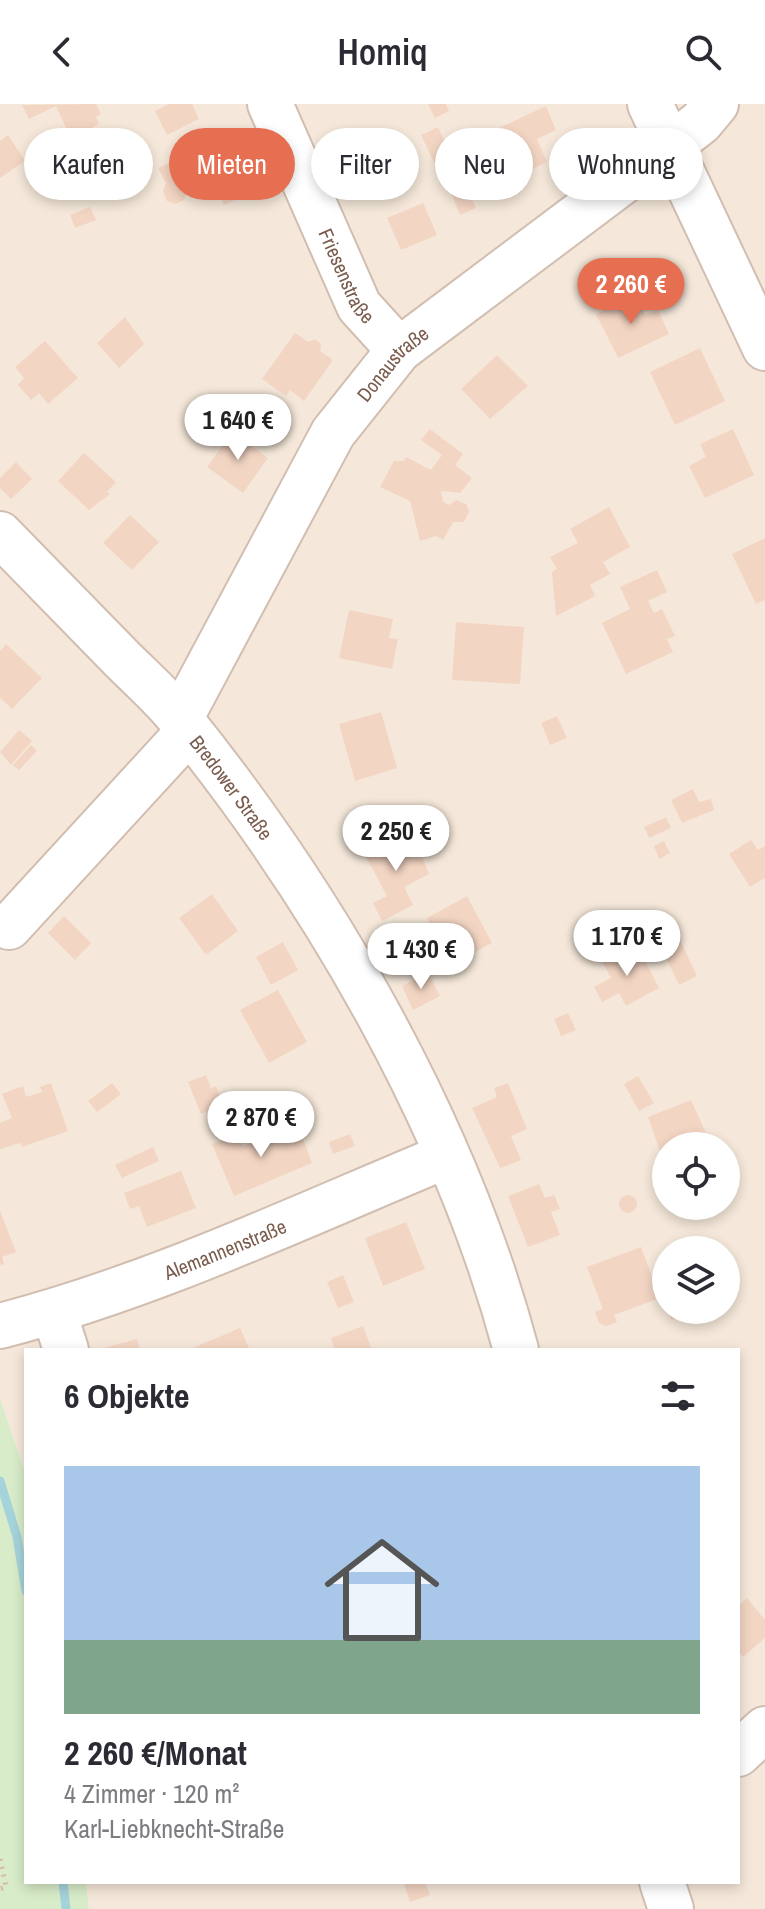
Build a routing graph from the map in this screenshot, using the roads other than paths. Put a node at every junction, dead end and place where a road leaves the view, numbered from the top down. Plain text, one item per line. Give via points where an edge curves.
1 (270, 104) edge
2 (650, 104) edge
3 (716, 104) edge
4 (661, 128) edge
5 (693, 128) edge
6 (599, 200) edge
7 (694, 200) edge
8 (765, 348) edge
9 (399, 350) junction
10 (0, 534) edge
11 (185, 725) junction
12 (9, 927) dead end
13 (446, 1156) junction
14 (0, 1326) edge
15 (60, 1331) edge
16 (515, 1348) edge
17 (765, 1729) edge
18 (740, 1752) edge
19 (663, 1884) edge
20 (671, 1909) edge

1 - 9 street, Friesenstraße via 359,306
2 - 4 street
3 - 5 street, Donaustraße
6 - 9 street, Donaustraße
7 - 8 street
9 - 11 street, Donaustraße via 333,433
10 - 11 street, Bredower Straße
11 - 12 street, Donaustraße
11 - 13 street, Bredower Straße via 290,867 380,1014
13 - 15 street, Alemannenstraße via 160,1275
13 - 16 street, Bredower Straße via 498,1284
14 - 15 street, Alemannenstraße
17 - 18 street
19 - 20 street

